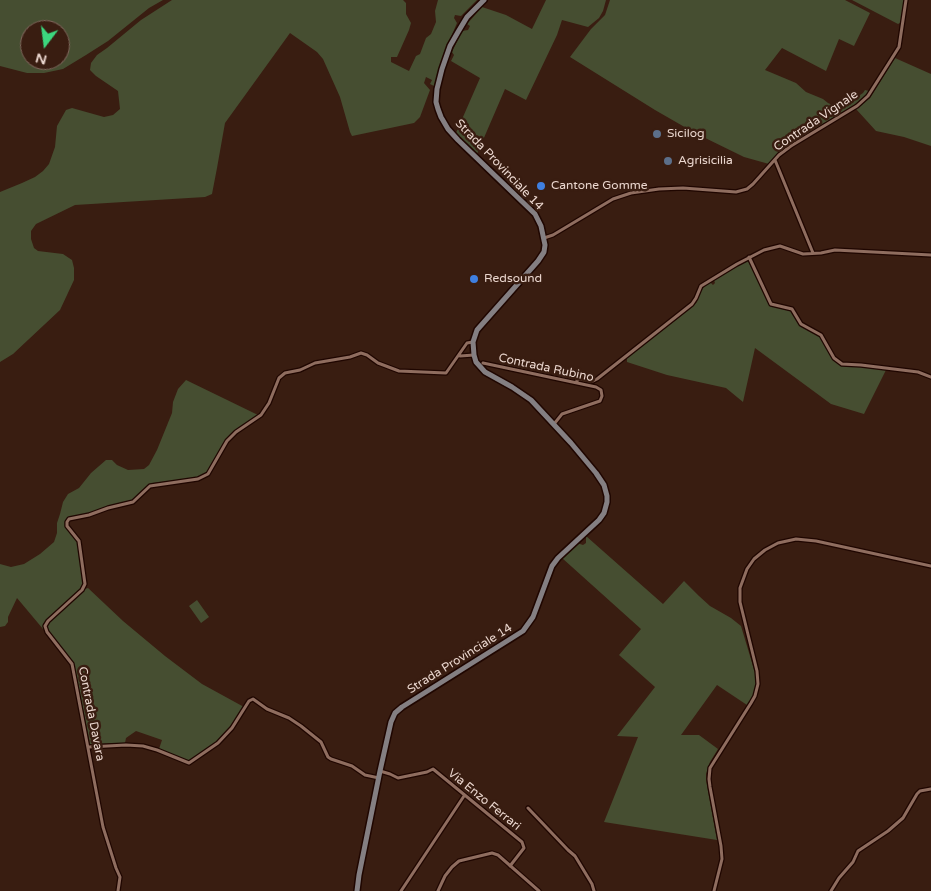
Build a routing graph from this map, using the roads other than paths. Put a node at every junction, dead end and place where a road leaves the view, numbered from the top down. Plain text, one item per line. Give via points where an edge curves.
1 (484, 0) edge
2 (906, 0) edge
3 (774, 160) junction
4 (544, 238) junction
5 (813, 253) junction
6 (931, 255) edge
7 (749, 257) junction
8 (473, 342) junction
9 (474, 355) junction
10 (459, 356) junction
11 (483, 363) dead end
12 (931, 377) edge
13 (577, 382) junction
14 (554, 424) junction
15 (931, 566) edge
16 (89, 747) junction
17 (380, 771) junction
18 (379, 778) junction
19 (931, 789) edge
20 (464, 796) junction
21 (528, 808) dead end
22 (510, 866) junction
23 (118, 891) edge
24 (357, 891) edge
25 (401, 891) edge
26 (438, 891) edge
27 (538, 891) edge
28 (594, 891) edge
29 (714, 891) edge
30 (831, 891) edge

1 - 4 main road, Strada Provinciale 14 via 467,17 450,46 436,102 448,129 534,214
2 - 3 street, Contrada Vignale via 899,47 868,96
3 - 4 street, Contrada Vignale via 753,184 743,190 724,192 675,188 631,193
3 - 5 street
4 - 8 main road via 542,257 477,330
5 - 6 street via 851,250
5 - 7 street via 803,254 780,246
7 - 12 street via 771,304 792,309 801,324 821,335 834,358 842,364 918,372
7 - 13 street via 701,286 688,308 598,379 593,382 580,379
8 - 9 main road
8 - 10 street, Contrada Davara via 466,343
9 - 10 street
9 - 14 main road, Strada Provinciale 14 via 485,372 531,400
10 - 16 street, Contrada Davara via 446,373 399,371 361,354 285,373 279,378 261,415 227,441 208,474 198,479 150,486 130,504 69,519 67,526 79,541 85,584 45,626 72,664
11 - 13 street, Contrada Rubino
13 - 14 street, Contrada Rubino via 601,390 602,399 562,414
14 - 17 main road, Strada Provinciale 14 via 604,484 607,496 604,513 554,562 533,617 524,630 395,713
15 - 29 street via 816,541 796,540 778,543 765,550 747,569 740,588 740,602 757,671 758,690 710,768 710,787 722,852
16 - 18 street via 143,746 189,763 218,743 253,699 301,726 321,742 331,759 352,766 365,776
16 - 23 street, Contrada Davara via 103,827 120,877
17 - 18 main road, Strada Provinciale 14
17 - 20 street, Via Enzo Ferrari via 398,778 433,769
18 - 24 main road, Strada Provinciale 14
19 - 30 street via 916,794 903,818 858,851
20 - 22 street, Via Enzo Ferrari via 522,842 524,848
20 - 25 street
21 - 28 street via 578,860
22 - 26 street via 495,854 463,859 449,872
22 - 27 street

